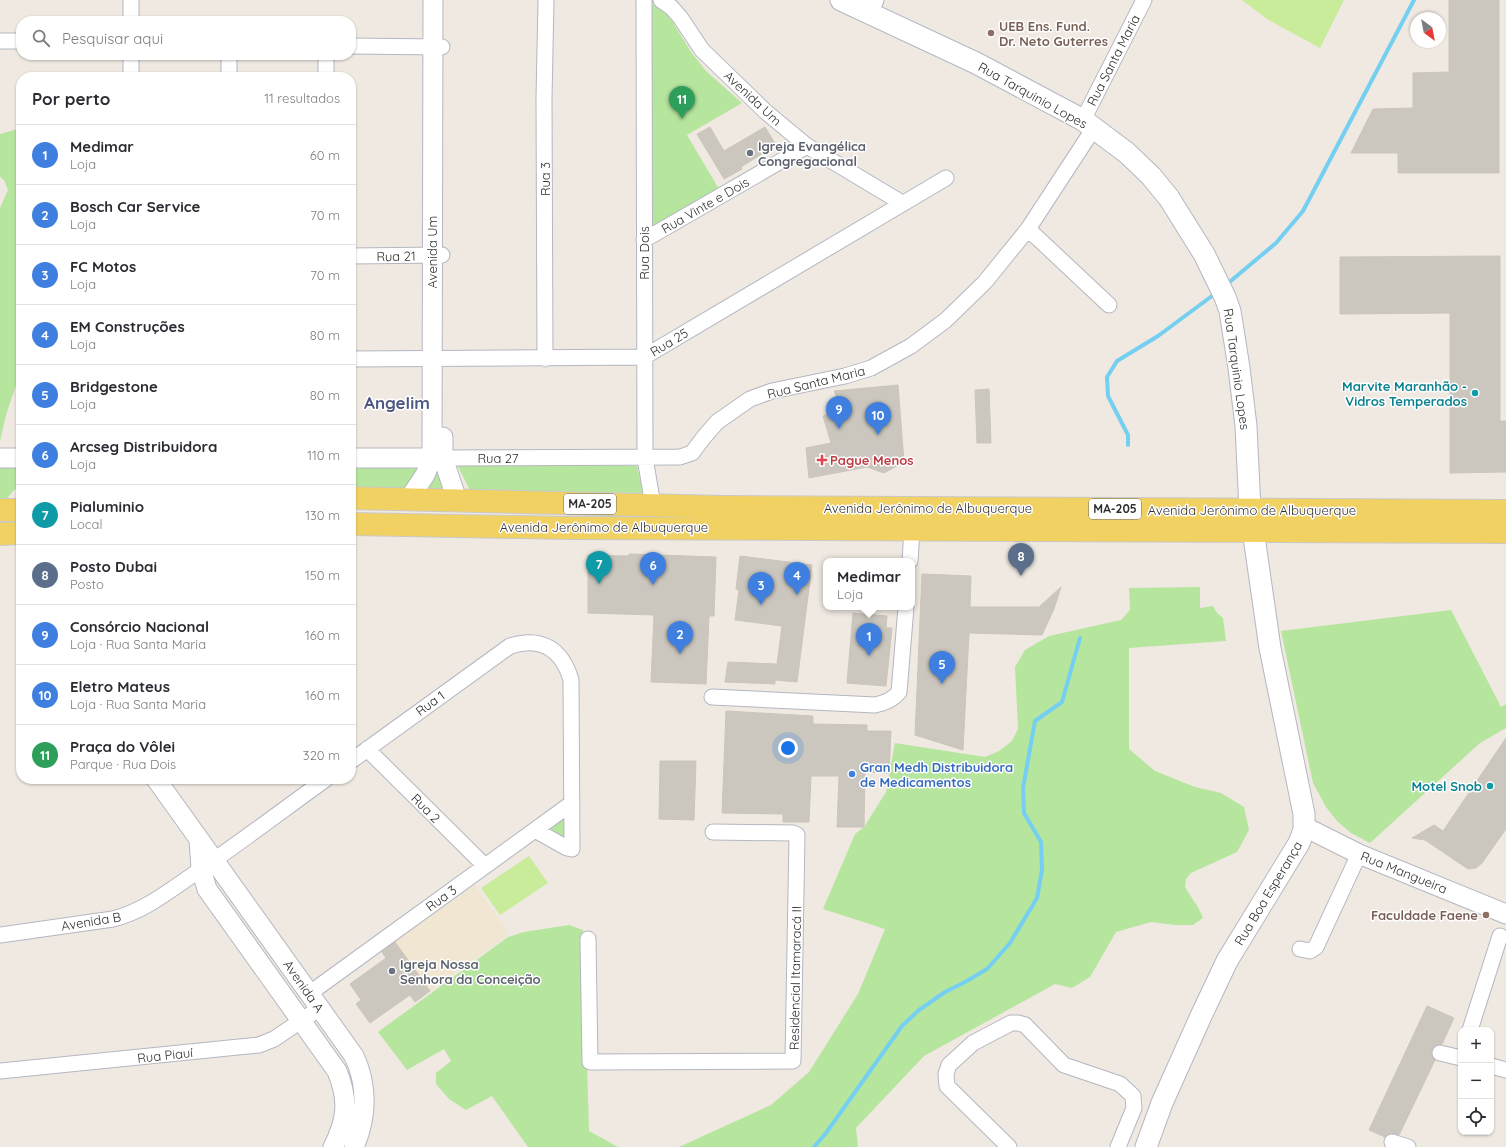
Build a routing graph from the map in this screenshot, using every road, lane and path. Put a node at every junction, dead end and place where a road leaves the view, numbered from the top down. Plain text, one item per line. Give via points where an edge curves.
1 (131, 0) edge
2 (433, 0) edge
3 (443, 0) edge
4 (546, 0) edge
5 (644, 0) edge
6 (661, 0) edge
7 (841, 0) edge
8 (1144, 0) edge
9 (871, 6) edge
10 (131, 16) edge
11 (0, 41) edge
12 (16, 41) edge
13 (356, 46) edge
14 (437, 47) junction
15 (131, 60) edge
16 (229, 60) edge
17 (326, 60) edge
18 (131, 72) edge
19 (229, 72) edge
20 (326, 72) edge
21 (1088, 124) junction
22 (807, 146) junction
23 (946, 178) dead end
24 (902, 203) junction
25 (1028, 229) junction
26 (644, 240) junction
27 (437, 255) junction
28 (356, 256) edge
29 (1109, 305) dead end
30 (644, 357) junction
31 (545, 358) junction
32 (356, 359) edge
33 (437, 359) junction
34 (0, 458) edge
35 (16, 458) edge
36 (356, 458) edge
37 (437, 458) junction
38 (645, 458) junction
39 (356, 498) edge
40 (409, 499) junction
41 (457, 500) junction
42 (653, 505) junction
43 (0, 510) edge
44 (16, 510) edge
45 (1506, 511) edge
46 (356, 514) edge
47 (1251, 520) junction
48 (356, 524) edge
49 (912, 529) junction
50 (1506, 532) edge
51 (910, 558) edge
52 (906, 610) edge
53 (712, 697) dead end
54 (367, 749) junction
55 (356, 757) edge
56 (160, 784) edge
57 (319, 784) edge
58 (572, 804) junction
59 (1305, 827) junction
60 (535, 830) junction
61 (713, 832) dead end
62 (1359, 854) junction
63 (208, 864) junction
64 (485, 866) junction
65 (1506, 914) edge
66 (0, 935) edge
67 (1500, 936) dead end
68 (588, 940) dead end
69 (1300, 949) dead end
70 (315, 1001) junction
71 (302, 1020) junction
72 (1471, 1027) edge
73 (1440, 1053) dead end
74 (1458, 1057) edge
75 (1494, 1067) edge
76 (1506, 1070) edge
77 (0, 1071) edge
78 (1392, 1142) dead end
79 (333, 1147) edge
80 (354, 1147) edge
81 (1009, 1147) edge
82 (1118, 1147) edge
83 (1146, 1147) edge
84 (1408, 1147) edge

1 - 10 street
2 - 14 street, Avenida Um
3 - 14 street, Avenida Um
4 - 31 street, Rua 3
5 - 26 street, Rua Dois
6 - 22 street, Avenida Um via 680,17 702,50 766,112
7 - 9 main road, Rua Tarquinio Lopes
8 - 21 street, Rua Santa Maria
9 - 21 main road, Rua Tarquinio Lopes
11 - 12 street
13 - 14 street
14 - 27 street, Avenida Um
15 - 18 street
16 - 19 street
17 - 20 street
21 - 25 street, Rua Santa Maria
21 - 47 main road, Rua Tarquinio Lopes via 1127,153 1169,198 1204,254 1221,289 1231,318 1246,426
22 - 24 street, Avenida Um
22 - 26 street, Rua Vinte e Dois
23 - 24 street, Rua 25
24 - 30 street, Rua 25
25 - 29 street
25 - 38 street, Rua Santa Maria via 985,282 946,320 911,346 871,368 772,391 750,399 717,422 692,453 680,457
26 - 30 street, Rua Dois
27 - 28 street, Rua 21
27 - 33 street, Avenida Um
30 - 31 street, Rua 25
30 - 38 street, Rua Dois
31 - 33 street, Rua 25
32 - 33 street, Rua 25
33 - 37 street, Avenida Um
34 - 35 street
36 - 37 street, Rua 27
37 - 38 street, Rua 27
37 - 40 street, Avenida Um
37 - 41 street, Avenida Um
38 - 42 street, Rua Dois
39 - 40 main road, Avenida Jerônimo de Albuquerque / MA-205
40 - 41 main road, Avenida Jerônimo de Albuquerque / MA-205
41 - 42 main road, Avenida Jerônimo de Albuquerque / MA-205
41 - 46 main road via 454,508 441,513
42 - 47 main road, Avenida Jerônimo de Albuquerque / MA-205
43 - 44 main road
45 - 47 main road, Avenida Jerônimo de Albuquerque / MA-205
47 - 49 main road, Avenida Jerônimo de Albuquerque / MA-205
47 - 50 main road, Avenida Jerônimo de Albuquerque / MA-205
47 - 59 main road, Rua Boa Esperança via 1270,648 1302,797
48 - 49 main road, Avenida Jerônimo de Albuquerque / MA-205 via 564,528
49 - 51 street
52 - 53 street via 900,692 886,702 875,705
54 - 55 street, Rua 1
54 - 58 street, Rua 1 via 510,646 529,642 546,646 560,657 572,680
54 - 64 street, Rua 2
56 - 63 street, Avenida A via 199,839
57 - 63 street
58 - 60 street, Rua 3
58 - 60 street via 572,849
59 - 62 street, Rua Mangueira
59 - 83 main road, Rua Boa Esperança via 1299,842 1227,961 1162,1103
60 - 64 street, Rua 3
61 - 68 street, Residencial Itamaracá II via 797,835 793,1061 590,1062
62 - 65 street, Rua Mangueira
62 - 69 street via 1316,947 1310,951
63 - 66 street, Avenida B via 134,913
63 - 70 street, Avenida A
63 - 71 street, Avenida A via 207,889
64 - 70 street, Rua 3
67 - 72 street
70 - 71 street, Rua Piauí
70 - 80 street, Avenida A via 354,1056 363,1079 364,1105 361,1128
71 - 77 street, Rua Piauí via 259,1045
71 - 79 street, Avenida A via 337,1071 344,1093 344,1121
73 - 74 street
75 - 76 street
78 - 84 street
81 - 82 street via 947,1086 946,1074 949,1065 973,1043 1011,1023 1025,1025 1064,1065 1120,1084 1133,1096 1134,1108

